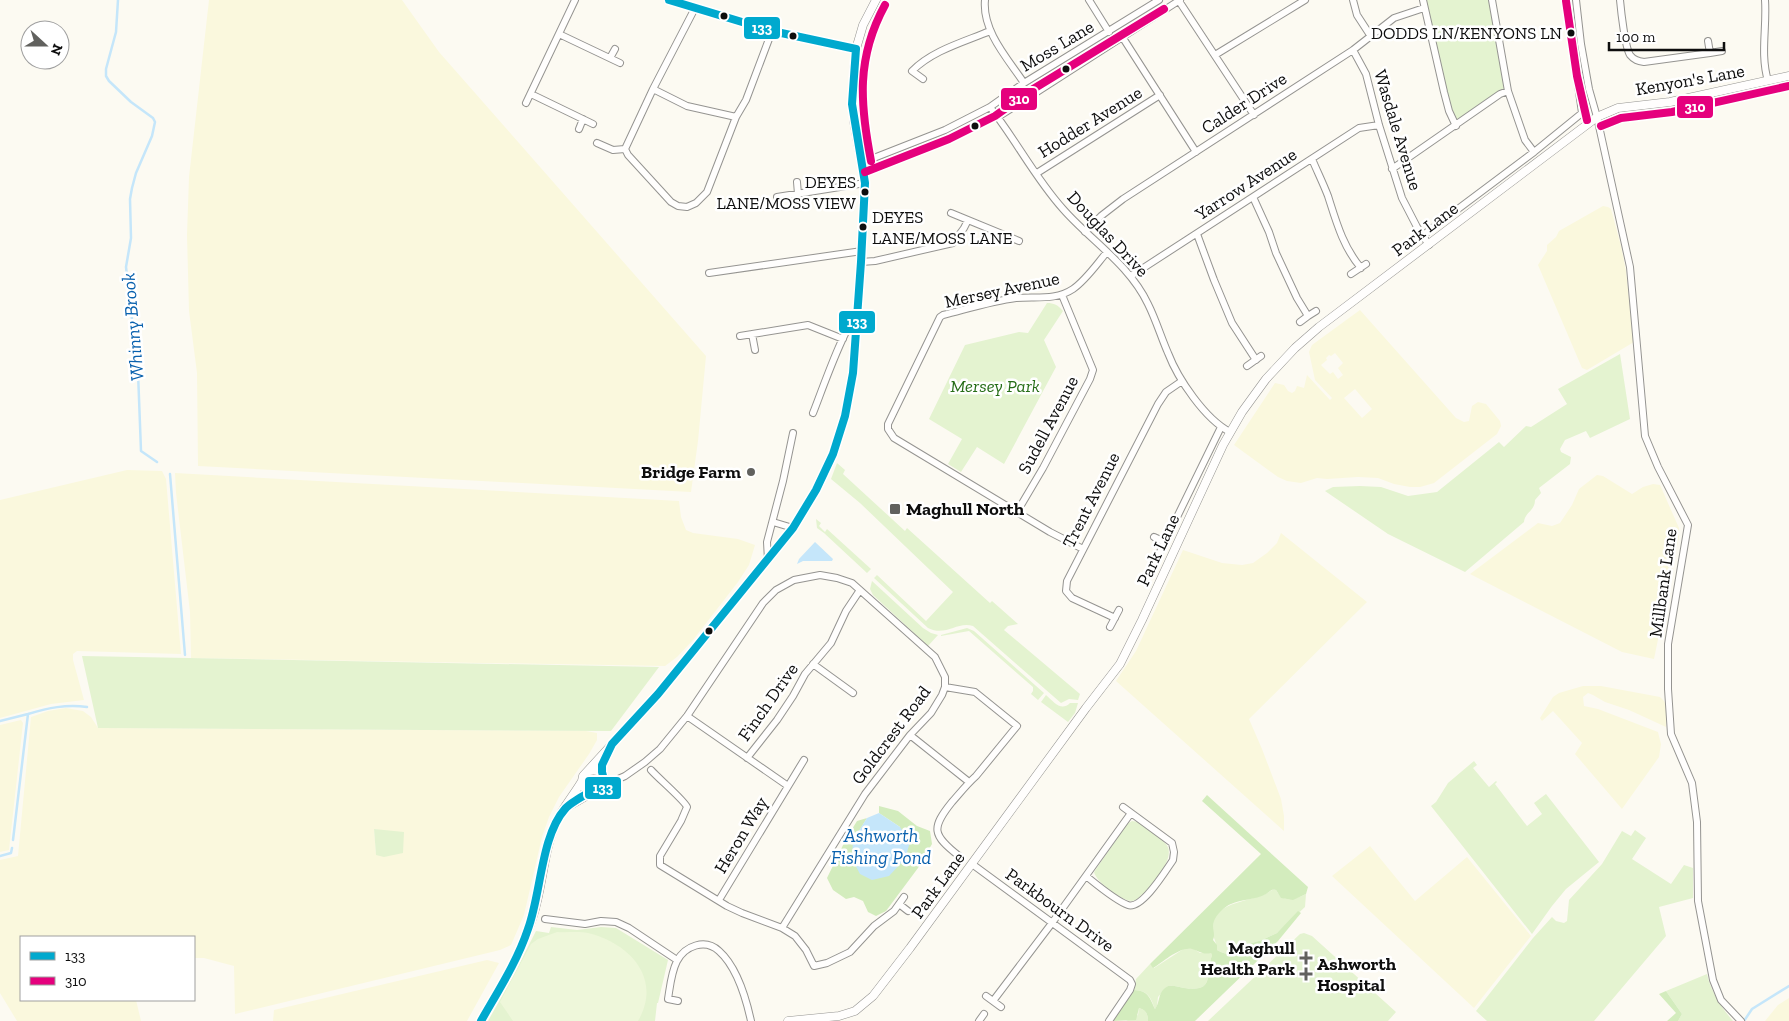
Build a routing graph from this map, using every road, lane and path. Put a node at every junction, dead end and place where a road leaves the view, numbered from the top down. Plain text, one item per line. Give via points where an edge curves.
1 (575, 0) edge
2 (669, 0) edge
3 (876, 0) edge
4 (985, 0) edge
5 (1089, 0) edge
6 (1159, 0) edge
7 (1180, 0) edge
8 (1305, 0) edge
9 (1353, 0) edge
10 (1423, 0) edge
11 (1492, 0) edge
12 (1566, 0) edge
13 (1576, 0) edge
14 (1620, 0) edge
15 (1765, 0) edge
16 (695, 8) junction
17 (1424, 8) junction
18 (772, 31) junction
19 (990, 31) junction
20 (1109, 32) junction
21 (559, 34) junction
22 (1370, 35) junction
23 (1123, 38) junction
24 (1708, 41) dead end
25 (1581, 44) junction
26 (1572, 45) junction
27 (615, 49) dead end
28 (856, 49) junction
29 (1353, 50) junction
30 (1722, 51) dead end
31 (1710, 53) junction
32 (1215, 55) junction
33 (610, 58) junction
34 (620, 63) dead end
35 (1789, 76) edge
36 (923, 79) dead end
37 (1768, 81) junction
38 (1024, 83) junction
39 (653, 89) junction
40 (1508, 91) junction
41 (531, 94) junction
42 (1160, 95) junction
43 (526, 103) dead end
44 (990, 107) junction
45 (1254, 115) junction
46 (998, 116) junction
47 (736, 117) junction
48 (1597, 117) junction
49 (583, 120) junction
50 (594, 124) dead end
51 (1379, 125) junction
52 (1456, 126) junction
53 (579, 129) dead end
54 (598, 143) dead end
55 (625, 149) junction
56 (1196, 152) junction
57 (1534, 152) junction
58 (1312, 159) junction
59 (861, 163) junction
60 (1392, 169) junction
61 (1036, 174) junction
62 (797, 182) dead end
63 (865, 183) junction
64 (798, 194) junction
65 (777, 197) dead end
66 (1253, 197) junction
67 (952, 213) dead end
68 (968, 220) junction
69 (1085, 232) junction
70 (1197, 234) junction
71 (1422, 236) junction
72 (1019, 241) dead end
73 (1429, 245) junction
74 (862, 252) junction
75 (1107, 252) junction
76 (861, 262) junction
77 (708, 273) dead end
78 (1351, 274) dead end
79 (1131, 276) junction
80 (1062, 295) junction
81 (1316, 311) dead end
82 (858, 316) junction
83 (1308, 316) junction
84 (1300, 322) dead end
85 (752, 334) junction
86 (740, 336) dead end
87 (843, 339) junction
88 (755, 350) dead end
89 (1248, 366) dead end
90 (1182, 381) junction
91 (813, 413) dead end
92 (1221, 427) junction
93 (1230, 432) junction
94 (793, 433) dead end
95 (1017, 512) junction
96 (773, 522) junction
97 (794, 528) junction
98 (1154, 536) dead end
99 (1165, 542) junction
100 (1084, 549) junction
101 (1158, 556) dead end
102 (768, 560) junction
103 (860, 590) junction
104 (1119, 610) dead end
105 (1115, 618) junction
106 (1110, 627) dead end
107 (813, 664) junction
108 (945, 687) junction
109 (853, 693) dead end
110 (687, 716) junction
111 (910, 735) junction
112 (606, 752) junction
113 (747, 758) junction
114 (804, 760) dead end
115 (589, 770) junction
116 (651, 770) dead end
117 (603, 775) junction
118 (625, 776) junction
119 (582, 781) junction
120 (968, 782) junction
121 (605, 786) junction
122 (788, 786) junction
123 (589, 792) junction
124 (1123, 806) dead end
125 (565, 808) junction
126 (1131, 814) junction
127 (959, 856) dead end
128 (972, 864) junction
129 (1086, 876) junction
130 (904, 897) dead end
131 (719, 900) junction
132 (899, 904) junction
133 (908, 910) dead end
134 (544, 919) dead end
135 (1052, 924) junction
136 (782, 928) junction
137 (677, 960) junction
138 (986, 996) dead end
139 (678, 1001) dead end
140 (993, 1001) junction
141 (1001, 1008) dead end
142 (984, 1014) dead end
143 (1739, 1020) edge
144 (481, 1021) edge
145 (751, 1021) edge
146 (790, 1021) edge
147 (979, 1021) edge
148 (1109, 1021) edge

1 - 21 street
2 - 16 street
3 - 28 street via 863,25
4 - 19 street
5 - 20 street
6 - 20 street, Moss Lane
7 - 23 street
7 - 32 street
8 - 32 street
9 - 22 street via 1357,15
10 - 17 street
11 - 40 street
12 - 26 street
13 - 25 street, Millbank Lane
14 - 31 street via 1629,53 1635,60 1644,62
15 - 37 street via 1763,48
16 - 18 street
16 - 39 street
17 - 22 street, Calder Drive via 1394,18
17 - 52 street via 1449,111
18 - 28 street
18 - 47 street via 746,100
19 - 36 street via 925,60 912,71
19 - 38 street
20 - 38 street, Moss Lane
21 - 33 street
21 - 41 street
22 - 29 street, Calder Drive
23 - 42 street
23 - 46 street
24 - 31 street
25 - 26 street
25 - 48 street, Millbank Lane
26 - 57 street, Park Lane via 1582,113
27 - 33 street
28 - 59 street via 852,104
29 - 45 street, Calder Drive
29 - 51 street, Wasdale Avenue via 1366,74
30 - 31 street
32 - 45 street
33 - 34 street
35 - 37 street, Kenyon's Lane
37 - 48 street, Kenyon's Lane via 1670,102 1618,108
38 - 44 street, Moss Lane
39 - 47 street via 687,106
39 - 55 street
40 - 52 street
40 - 57 street via 1525,140
41 - 43 street
41 - 49 street
42 - 56 street
42 - 61 street, Hodder Avenue
44 - 46 street, Douglas Drive
44 - 59 street, Moss Lane via 945,130
45 - 56 street, Calder Drive
46 - 61 street, Douglas Drive
47 - 55 street via 707,192 687,207 670,202
48 - 73 street, Park Lane
48 - 143 street, Millbank Lane via 1630,267 1645,436 1688,525 1668,644 1671,734 1692,783 1697,822 1698,901 1713,980 1721,1000
49 - 50 street
49 - 53 street
51 - 58 street, Yarrow Avenue via 1359,128
51 - 60 street, Wasdale Avenue
52 - 60 street
54 - 55 street via 613,150
56 - 69 street, Calder Drive via 1123,199
57 - 71 street, Park Lane
58 - 66 street, Yarrow Avenue
58 - 78 street via 1349,252 1363,266
59 - 63 street
60 - 71 street, Wasdale Avenue via 1402,198
61 - 69 street, Douglas Drive via 1062,209
62 - 64 street
63 - 64 street
63 - 74 street
64 - 65 street
66 - 70 street, Yarrow Avenue
66 - 83 street via 1276,253
67 - 68 street
68 - 72 street
68 - 76 street via 953,243
69 - 75 street, Douglas Drive
70 - 79 street, Yarrow Avenue
70 - 89 street via 1232,322 1258,358
71 - 73 street, Wasdale Avenue
73 - 93 street, Park Lane via 1295,348 1260,386
74 - 76 street
74 - 77 street
75 - 79 street, Douglas Drive
75 - 80 street, Mersey Avenue via 1083,280
76 - 82 street
79 - 90 street, Douglas Drive via 1150,308
80 - 95 street, Sudell Avenue via 1093,370
80 - 95 street, Mersey Avenue via 1016,298 940,317 888,424 894,438
81 - 83 street
82 - 87 street via 852,318
82 - 97 street via 853,374 841,432 824,474
83 - 84 street
85 - 86 street
85 - 87 street via 808,325
85 - 88 street
87 - 91 street
90 - 92 street, Douglas Drive
90 - 100 street, Trent Avenue via 1166,392 1158,404
92 - 93 street, Douglas Drive
92 - 99 street, Park Lane
93 - 128 street, Park Lane via 1126,654
94 - 96 street
95 - 100 street, Mersey Avenue
96 - 97 street
96 - 102 street via 766,542
97 - 102 street
98 - 99 street, Park Lane
99 - 101 street, Park Lane
100 - 105 street, Trent Avenue via 1067,580 1066,590 1072,598
102 - 112 street
103 - 107 street, Finch Drive via 831,643
103 - 108 street, Goldcrest Road via 935,657 943,673
103 - 110 street, Goldcrest Road via 845,580 820,575 794,580 776,590 757,610
104 - 105 street
105 - 106 street
107 - 109 street, Finch Drive
107 - 113 street, Finch Drive via 777,720
108 - 111 street, Goldcrest Road via 931,713
108 - 120 street via 979,694 1016,726
110 - 113 street, Heron Way
110 - 118 street, Goldcrest Road via 660,749
111 - 120 street
111 - 136 street, Goldcrest Road via 866,794
112 - 115 street
112 - 117 street
113 - 122 street, Heron Way
114 - 122 street, Heron Way
115 - 117 street via 597,770
115 - 119 street
116 - 131 street via 687,807 659,863
117 - 118 street
117 - 121 street
118 - 121 street, Goldcrest Road
119 - 123 street
119 - 125 street
120 - 127 street via 940,818 938,832 941,847
121 - 123 street via 597,793
122 - 131 street, Heron Way
123 - 125 street
124 - 126 street
125 - 144 street via 556,823 528,930
126 - 129 street
126 - 129 street via 1172,843 1173,860 1143,900 1132,906
128 - 135 street, Parkbourn Drive
128 - 146 street, Park Lane via 867,1002 846,1015
129 - 135 street
130 - 132 street
131 - 136 street via 742,913
132 - 133 street
132 - 136 street via 850,952 814,966 795,936
134 - 137 street via 585,924 616,922
135 - 140 street
135 - 148 street, Parkbourn Drive via 1130,980 1130,990
137 - 139 street via 668,1000
137 - 145 street via 688,949 698,945 707,944 718,950 738,979
138 - 140 street
140 - 141 street
142 - 147 street

